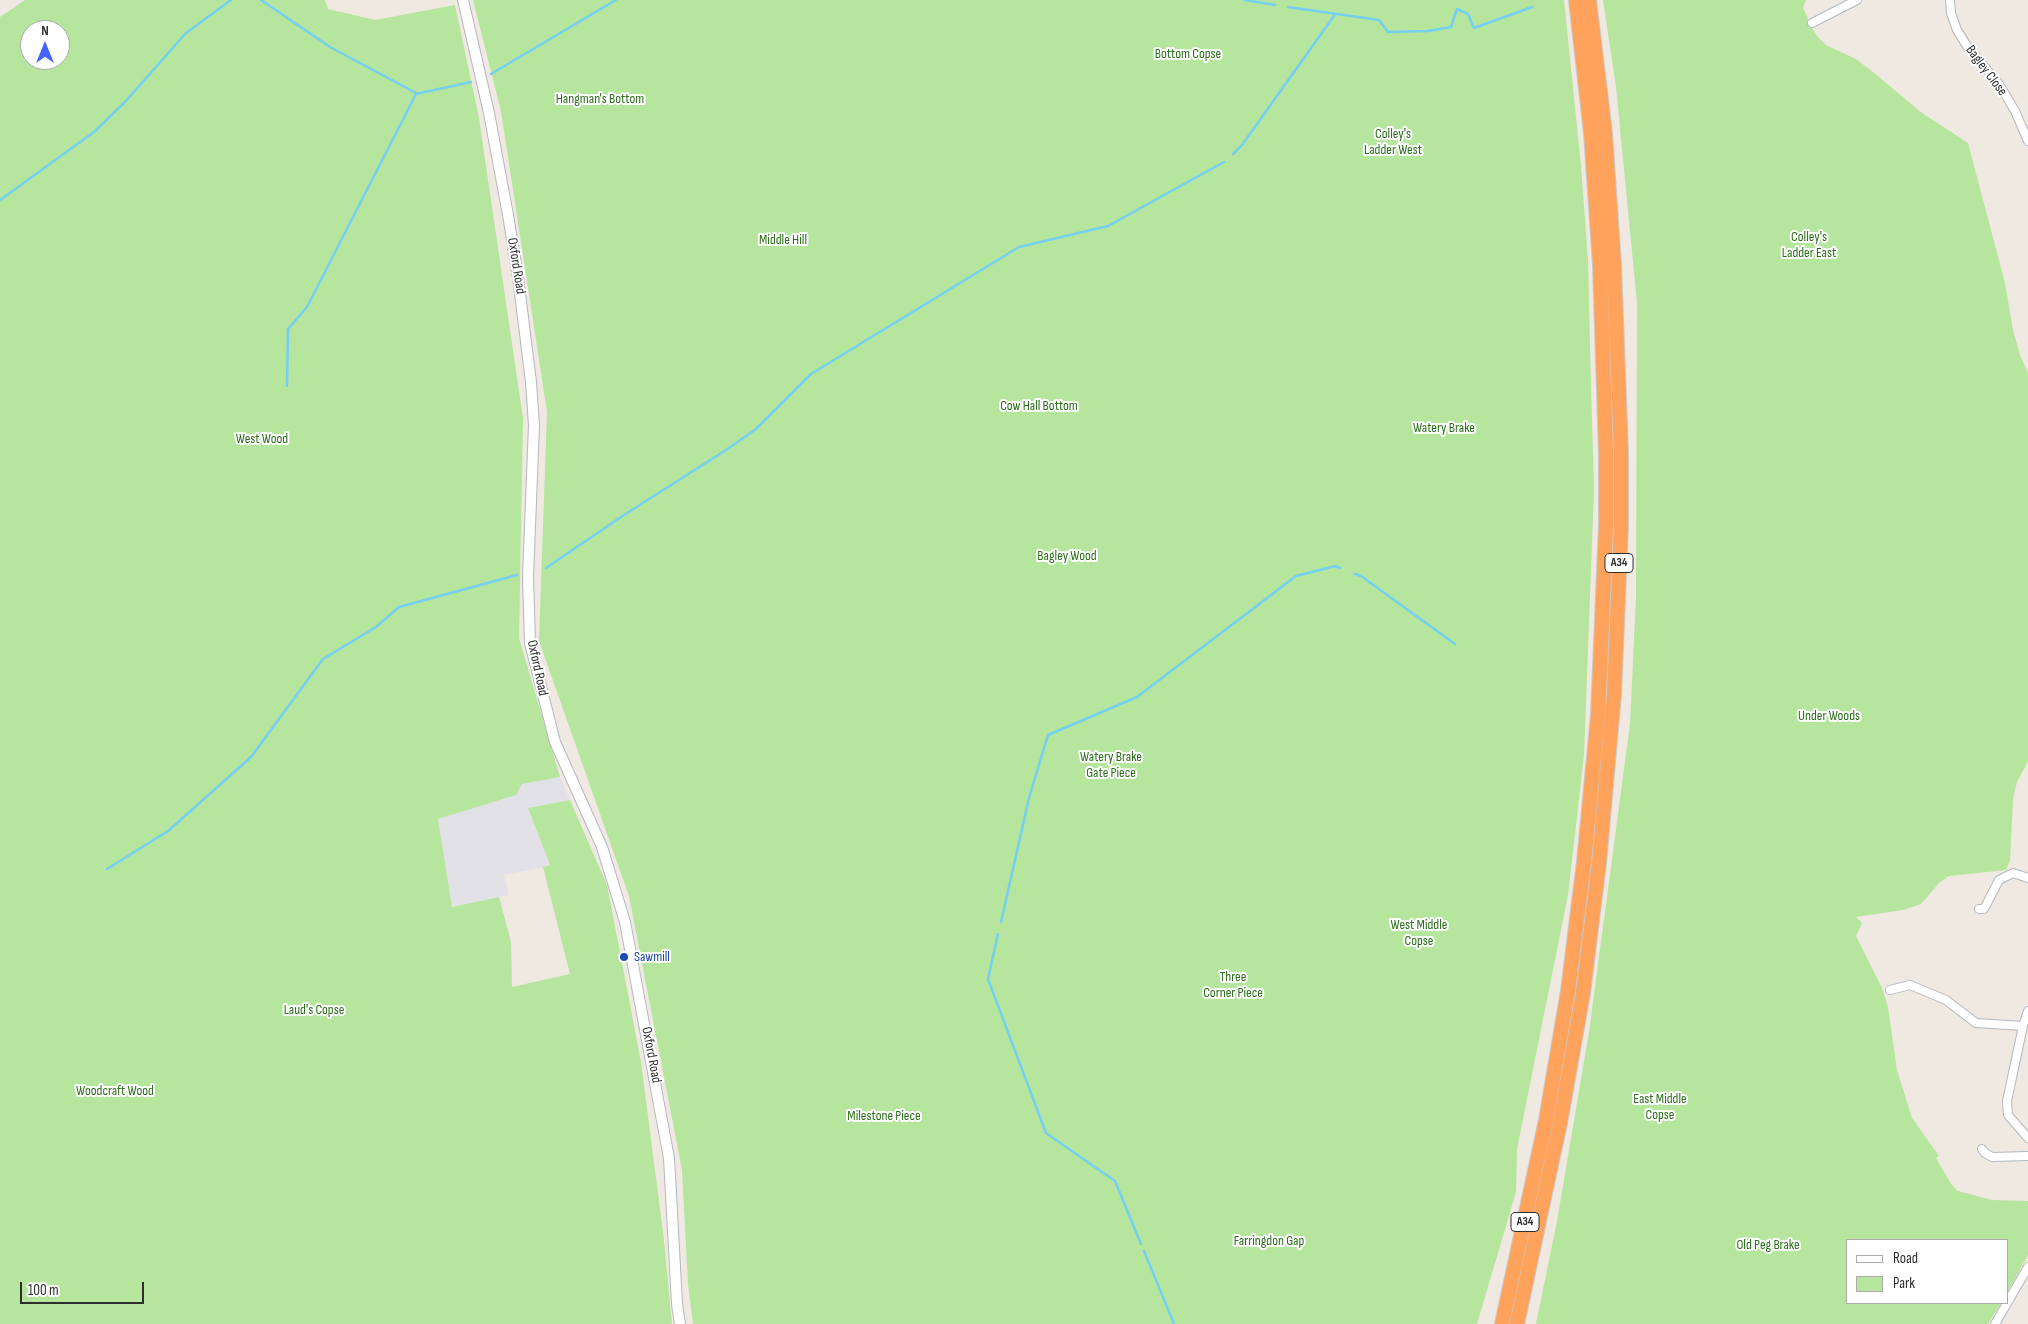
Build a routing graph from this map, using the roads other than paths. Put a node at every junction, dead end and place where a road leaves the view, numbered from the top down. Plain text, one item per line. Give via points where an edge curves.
1 (463, 0) edge
2 (1576, 0) edge
3 (1589, 0) edge
4 (1857, 0) edge
5 (1950, 0) edge
6 (1812, 23) dead end
7 (2028, 141) edge
8 (2028, 878) edge
9 (1979, 909) dead end
10 (1890, 990) dead end
11 (2028, 1011) edge
12 (2023, 1026) junction
13 (2028, 1138) edge
14 (1983, 1153) dead end
15 (2028, 1156) edge
16 (2028, 1267) edge
17 (2008, 1302) edge
18 (2007, 1304) edge
19 (680, 1324) edge
20 (1502, 1324) edge
21 (1516, 1324) edge
22 (1995, 1324) edge

1 - 19 street, Oxford Road via 508,215 531,382 534,425 528,577 530,643 555,742 602,847 625,922 669,1158
2 - 20 highway, A34 via 1591,133 1600,265 1606,453 1598,715 1568,992 1546,1120
3 - 21 highway, A34 via 1605,133 1614,265 1621,525 1614,695 1583,993 1560,1124
4 - 6 street
5 - 7 street, Bagley Close via 1957,30 1999,84
8 - 9 street via 2013,873 1999,880 1984,909
10 - 12 street via 1910,985 1946,1000 1976,1023
11 - 12 street
12 - 13 street via 2007,1108 2008,1116
14 - 15 street via 1992,1157
16 - 17 street
18 - 22 street

